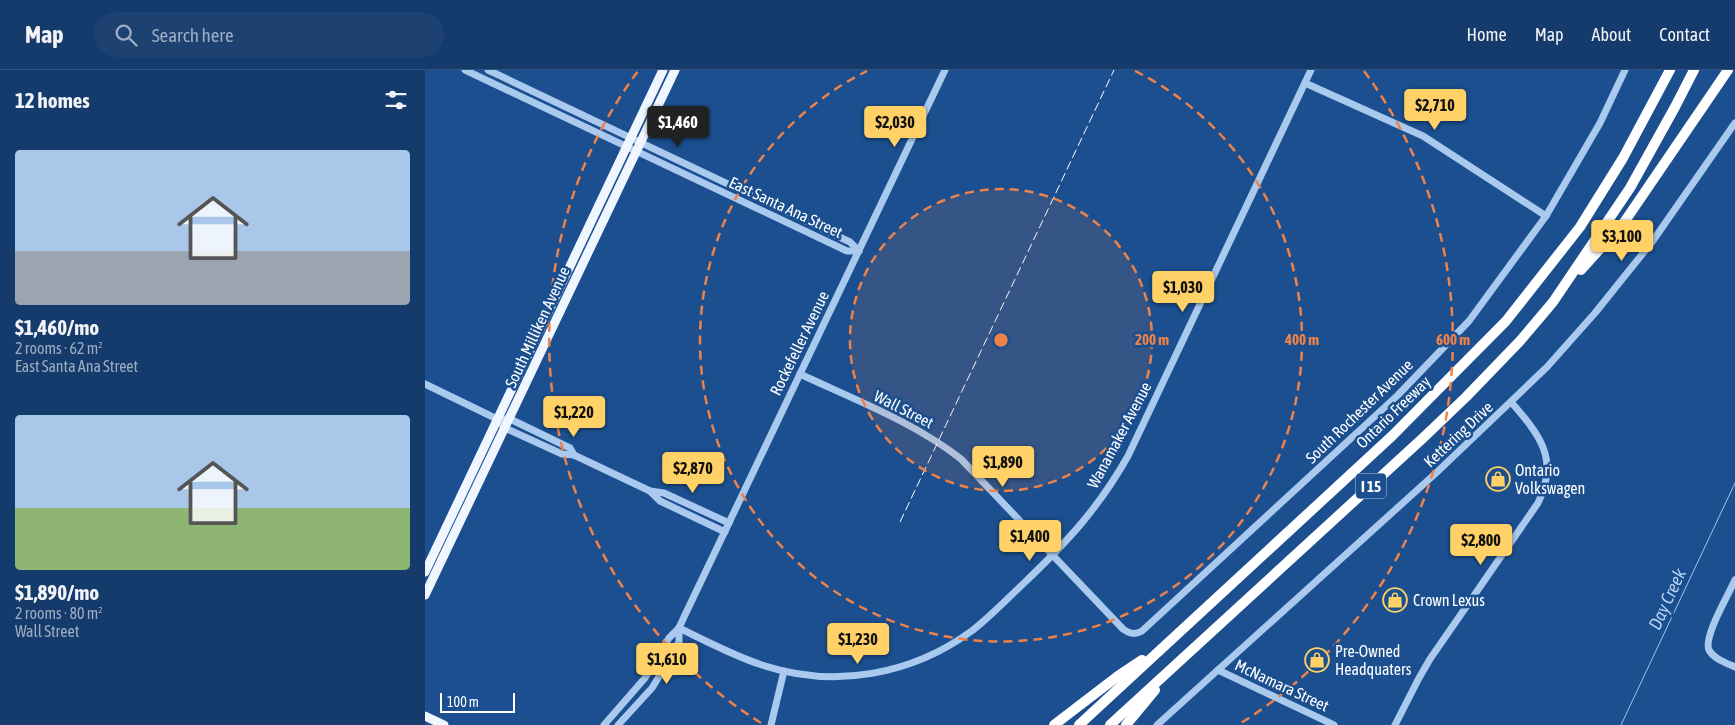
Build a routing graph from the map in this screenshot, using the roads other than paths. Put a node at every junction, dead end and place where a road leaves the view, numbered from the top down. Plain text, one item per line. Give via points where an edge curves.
1 (465, 70) edge
2 (488, 70) edge
3 (663, 70) edge
4 (675, 70) edge
5 (945, 70) edge
6 (1311, 70) edge
7 (1625, 70) edge
8 (1661, 70) edge
9 (1670, 70) edge
10 (1693, 70) edge
11 (1722, 70) edge
12 (1728, 70) edge
13 (1305, 82) junction
14 (1701, 108) junction
15 (1642, 123) junction
16 (1735, 123) edge
17 (631, 137) junction
18 (640, 142) junction
19 (626, 147) junction
20 (636, 152) junction
21 (1546, 216) junction
22 (859, 251) junction
23 (1553, 302) junction
24 (799, 374) junction
25 (425, 384) edge
26 (1511, 402) junction
27 (497, 419) junction
28 (507, 423) junction
29 (650, 492) junction
30 (729, 523) junction
31 (725, 532) junction
32 (1054, 555) junction
33 (426, 566) edge
34 (1735, 580) edge
35 (425, 595) edge
36 (679, 628) junction
37 (1133, 634) joint
38 (1165, 644) junction
39 (1180, 661) junction
40 (1735, 667) edge
41 (1218, 670) junction
42 (784, 672) junction
43 (425, 716) edge
44 (444, 725) edge
45 (604, 725) edge
46 (618, 725) edge
47 (771, 725) edge
48 (1054, 725) edge
49 (1079, 725) edge
50 (1110, 725) edge
51 (1126, 725) edge
52 (1157, 725) edge
53 (1334, 725) edge
54 (1395, 725) edge

1 - 19 street, East Santa Ana Street
2 - 17 street, East Santa Ana Street
3 - 17 main road, South Milliken Avenue
4 - 18 main road, South Milliken Avenue
5 - 22 street, Rockefeller Avenue
6 - 13 street, Wanamaker Avenue
7 - 21 street, South Rochester Avenue via 1595,131
8 - 15 highway
9 - 15 highway, Ontario Freeway / I 15
10 - 23 highway, I 15 via 1630,188
11 - 14 highway
12 - 14 highway
13 - 21 street via 1423,136
13 - 32 street, Wanamaker Avenue via 1127,456 1107,492
14 - 23 highway via 1625,221
15 - 38 highway, Ontario Freeway / I 15 via 1580,227 1506,321 1391,436
16 - 26 street, Kettering Drive via 1624,278 1571,340
17 - 18 street, East Santa Ana Street
17 - 19 main road, South Milliken Avenue
18 - 20 main road, South Milliken Avenue
18 - 22 street, East Santa Ana Street via 851,242
19 - 20 street, East Santa Ana Street
19 - 27 main road, South Milliken Avenue
20 - 22 street, East Santa Ana Street via 847,251
20 - 28 main road, South Milliken Avenue
21 - 37 street, South Rochester Avenue via 1469,321 1399,395 1142,631
22 - 24 street, Rockefeller Avenue
23 - 39 highway, I 15 via 1466,397
24 - 30 street, Rockefeller Avenue
24 - 32 street, Wall Street via 910,426 949,450
25 - 27 street
26 - 41 street, Kettering Drive
26 - 54 street via 1531,424 1544,449 1547,468 1541,496 1430,660
27 - 28 street
27 - 33 main road, South Milliken Avenue
28 - 29 street via 562,454 574,455
28 - 35 main road, South Milliken Avenue
29 - 30 street via 664,493
29 - 31 street via 660,501
30 - 31 street, Rockefeller Avenue
31 - 36 street, Rockefeller Avenue
32 - 37 street, Wall Street via 1123,629
32 - 42 street, Wanamaker Avenue via 980,624 921,660 890,670 852,676
34 - 40 street via 1708,641 1709,649 1716,658
36 - 42 street, Wanamaker Avenue via 743,658
36 - 45 street, Rockefeller Avenue via 669,638 645,678
36 - 46 street, Rockefeller Avenue via 679,642 652,688
38 - 48 highway
38 - 49 highway, Ontario Freeway / I 15
39 - 50 highway, I 15
39 - 51 highway
41 - 52 street, Kettering Drive
41 - 53 street, McNamara Street
42 - 47 street
43 - 44 main road

